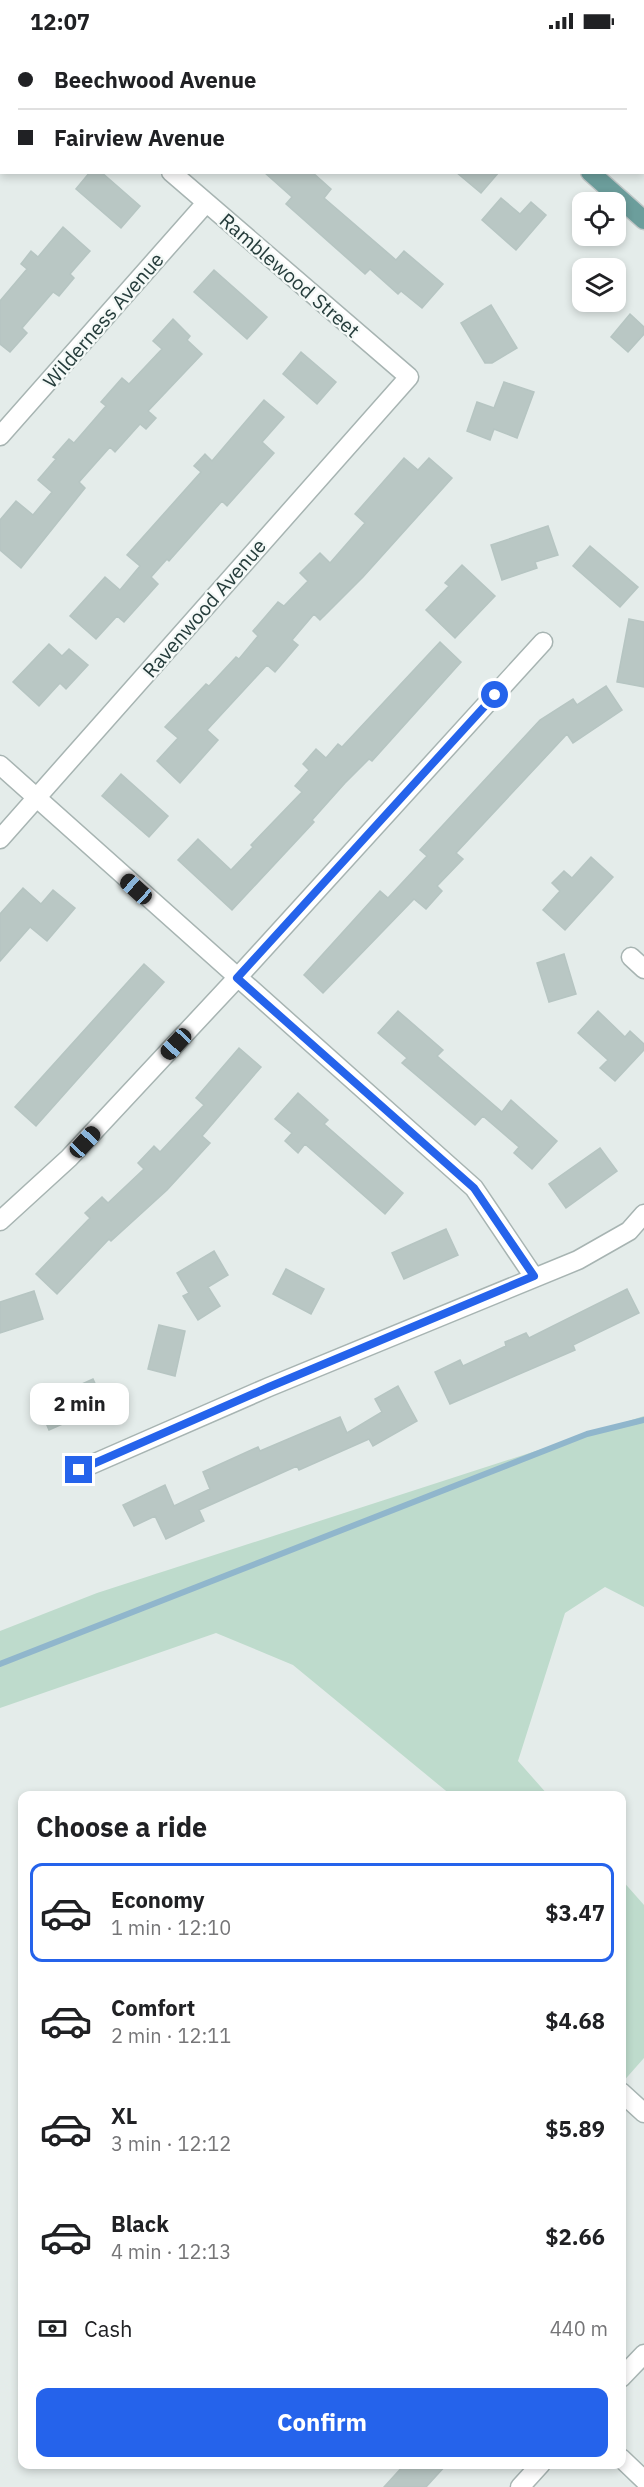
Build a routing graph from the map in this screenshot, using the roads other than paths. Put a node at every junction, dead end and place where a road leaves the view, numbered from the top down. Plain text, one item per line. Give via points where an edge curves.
1 (173, 174) edge
2 (592, 174) edge
3 (206, 203) junction
4 (644, 220) edge
5 (409, 377) joint
6 (0, 436) edge
7 (543, 642) dead end
8 (0, 765) edge
9 (36, 799) junction
10 (0, 839) edge
11 (237, 978) junction
12 (644, 1214) edge
13 (0, 1221) edge
14 (534, 1276) junction
15 (79, 1470) dead end
16 (626, 2097) edge
17 (644, 2113) edge
18 (644, 2354) edge
19 (626, 2373) edge
20 (626, 2463) edge
21 (536, 2469) edge
22 (644, 2480) edge
23 (520, 2487) edge

1 - 3 street, Ramblewood Street
2 - 4 main road
3 - 5 street, Ramblewood Street
3 - 6 street, Wilderness Avenue
5 - 9 street, Ravenwood Avenue
7 - 11 street
8 - 9 street
9 - 10 street, Ravenwood Avenue
9 - 11 street
11 - 13 street via 69,1158
11 - 14 street via 474,1188
12 - 14 street via 629,1231 578,1260
14 - 15 street
16 - 17 street
18 - 19 street
20 - 22 street
21 - 23 street

